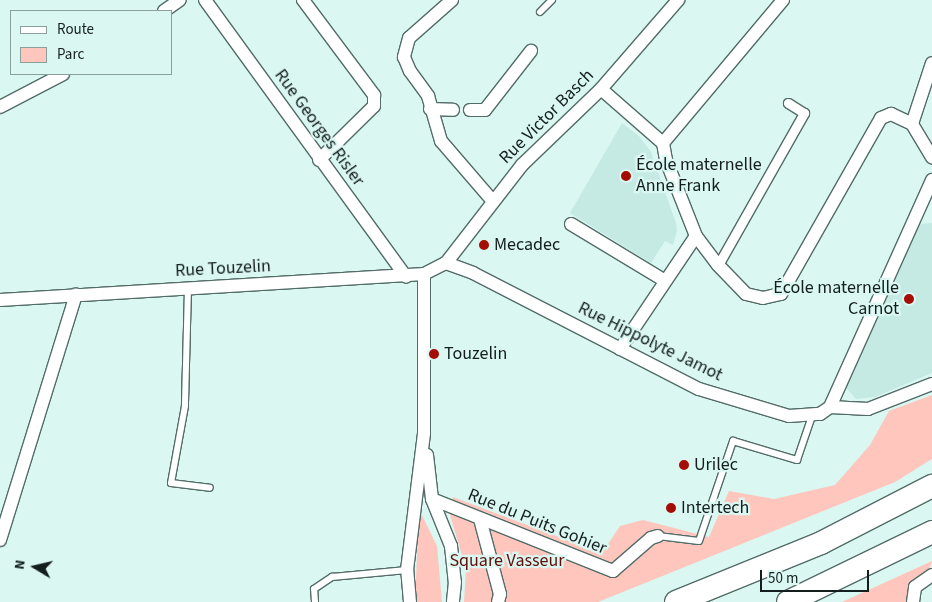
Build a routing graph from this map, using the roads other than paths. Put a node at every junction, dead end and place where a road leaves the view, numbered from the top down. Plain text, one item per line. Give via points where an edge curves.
1 (180, 0) edge
2 (205, 0) edge
3 (303, 0) edge
4 (452, 0) edge
5 (552, 0) edge
6 (678, 0) edge
7 (783, 0) edge
8 (165, 10) edge
9 (540, 12) dead end
10 (531, 51) dead end
11 (932, 63) edge
12 (61, 75) edge
13 (600, 89) junction
14 (788, 103) dead end
15 (0, 107) edge
16 (430, 109) junction
17 (453, 110) dead end
18 (470, 110) dead end
19 (912, 124) junction
20 (663, 143) junction
21 (932, 157) edge
22 (319, 160) junction
23 (932, 180) edge
24 (492, 200) junction
25 (571, 224) dead end
26 (696, 236) junction
27 (446, 263) junction
28 (718, 265) junction
29 (424, 274) junction
30 (406, 277) junction
31 (665, 281) junction
32 (188, 288) junction
33 (76, 294) junction
34 (0, 300) edge
35 (620, 348) junction
36 (932, 384) edge
37 (830, 407) junction
38 (812, 416) junction
39 (424, 433) junction
40 (932, 486) edge
41 (210, 488) dead end
42 (432, 498) junction
43 (480, 518) junction
44 (932, 532) edge
45 (658, 536) joint
46 (0, 540) edge
47 (407, 570) junction
48 (932, 575) edge
49 (315, 602) edge
50 (410, 602) edge
51 (453, 602) edge
52 (498, 602) edge
53 (676, 602) edge
54 (788, 602) edge
55 (913, 602) edge

1 - 8 street
2 - 22 street, Rue Georges Risler
3 - 22 street via 374,95 374,106
4 - 16 street via 409,38 404,57 428,96
5 - 9 lane
6 - 13 street, Rue Victor Basch
7 - 20 street
10 - 18 street via 485,110
11 - 19 street
12 - 15 street
13 - 20 street
13 - 24 street, Rue Victor Basch via 522,165
14 - 28 street via 804,113
16 - 17 street
16 - 24 street via 441,141
19 - 21 street
19 - 28 street via 891,114 882,118 781,294 763,298 746,294
20 - 26 street
22 - 30 street, Rue Georges Risler
23 - 37 street
24 - 27 street, Rue Victor Basch
25 - 31 street
26 - 28 street
26 - 31 street
27 - 29 street, Rue Touzelin
27 - 35 street, Rue Hippolyte Jamot via 473,273
29 - 30 street, Rue Touzelin
29 - 39 street
30 - 32 street, Rue Touzelin
31 - 35 street
32 - 33 street, Rue Touzelin
32 - 41 lane via 185,406 171,483
33 - 34 street, Rue Touzelin
33 - 46 street
35 - 38 street, Rue Hippolyte Jamot via 699,389 789,416
36 - 37 street, Rue Hippolyte Jamot via 868,409
37 - 38 street, Rue Hippolyte Jamot
38 - 45 lane, Rue du Puits Gohier via 797,460 733,441 699,541
39 - 42 street
39 - 47 street
40 - 53 highway via 821,543
42 - 43 street, Rue du Puits Gohier
42 - 51 street via 451,546 455,582
43 - 45 street, Rue du Puits Gohier via 613,571
43 - 52 street via 500,594
44 - 54 highway
47 - 49 lane via 332,577 314,589
47 - 50 street
48 - 55 street via 915,586

